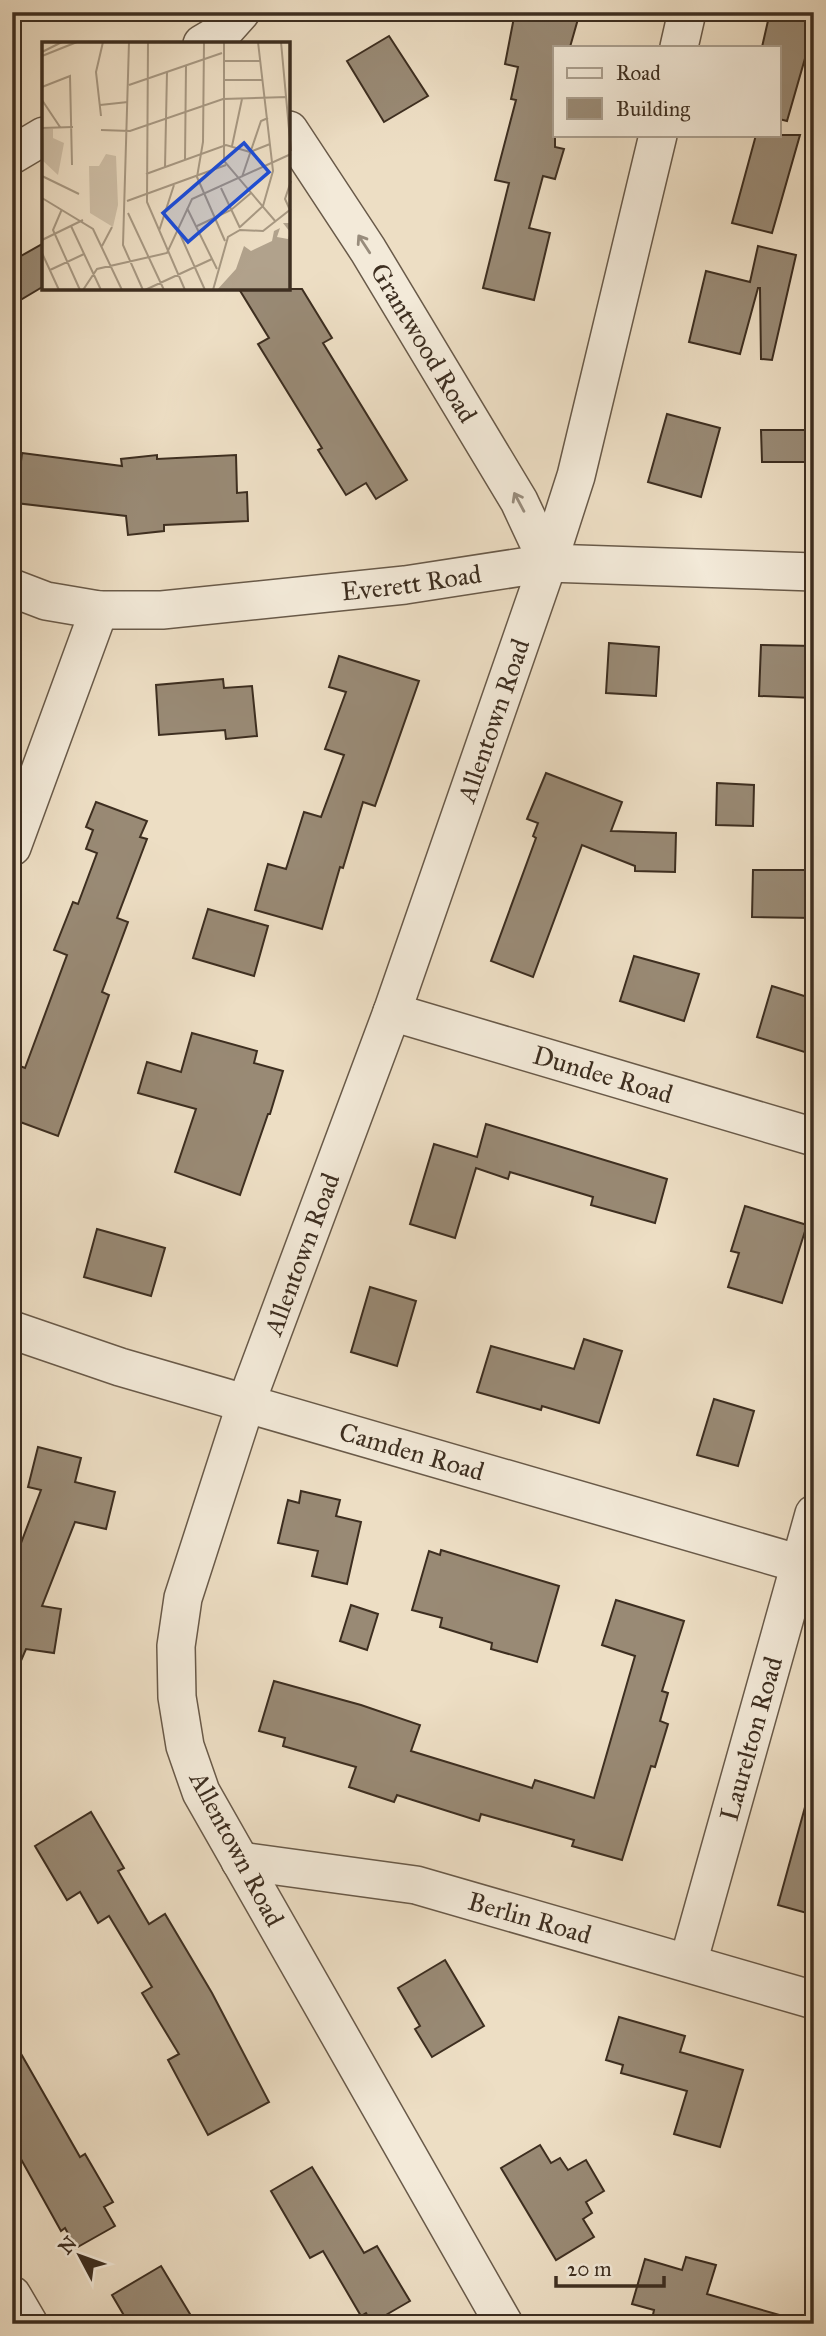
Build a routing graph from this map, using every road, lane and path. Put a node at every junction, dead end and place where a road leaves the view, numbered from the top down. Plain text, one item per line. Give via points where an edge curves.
1 (687, 12) edge
2 (679, 46) edge
3 (290, 132) edge
4 (658, 136) edge
5 (42, 137) edge
6 (12, 155) edge
7 (548, 564) junction
8 (814, 572) edge
9 (12, 588) edge
10 (99, 610) junction
11 (12, 847) edge
12 (391, 1012) junction
13 (814, 1137) edge
14 (12, 1330) edge
15 (246, 1403) junction
16 (814, 1514) edge
17 (807, 1566) edge
18 (240, 1861) junction
19 (688, 1963) junction
20 (814, 2000) edge
21 (12, 2295) edge
22 (29, 2324) edge
23 (504, 2324) edge

1 - 2 street
7 -> 3 street, Grantwood Road via 519,500 368,250
4 - 7 street, Allentown Road via 576,476
5 - 6 street
7 - 8 street, Everett Road
7 - 10 street, Everett Road via 405,585 162,610
7 - 12 street, Allentown Road
9 - 10 street, Everett Road via 46,601
10 - 11 street
12 - 13 street, Dundee Road
12 - 15 street, Allentown Road
14 - 15 street, Camden Road
15 - 17 street, Camden Road
15 - 18 street, Allentown Road via 183,1598 176,1646 177,1697 185,1746 201,1792
16 - 17 street, Laurelton Road
17 - 19 street, Laurelton Road
18 - 19 street, Berlin Road via 416,1885
18 - 23 street, Allentown Road
19 - 20 street, Berlin Road
21 - 22 street

